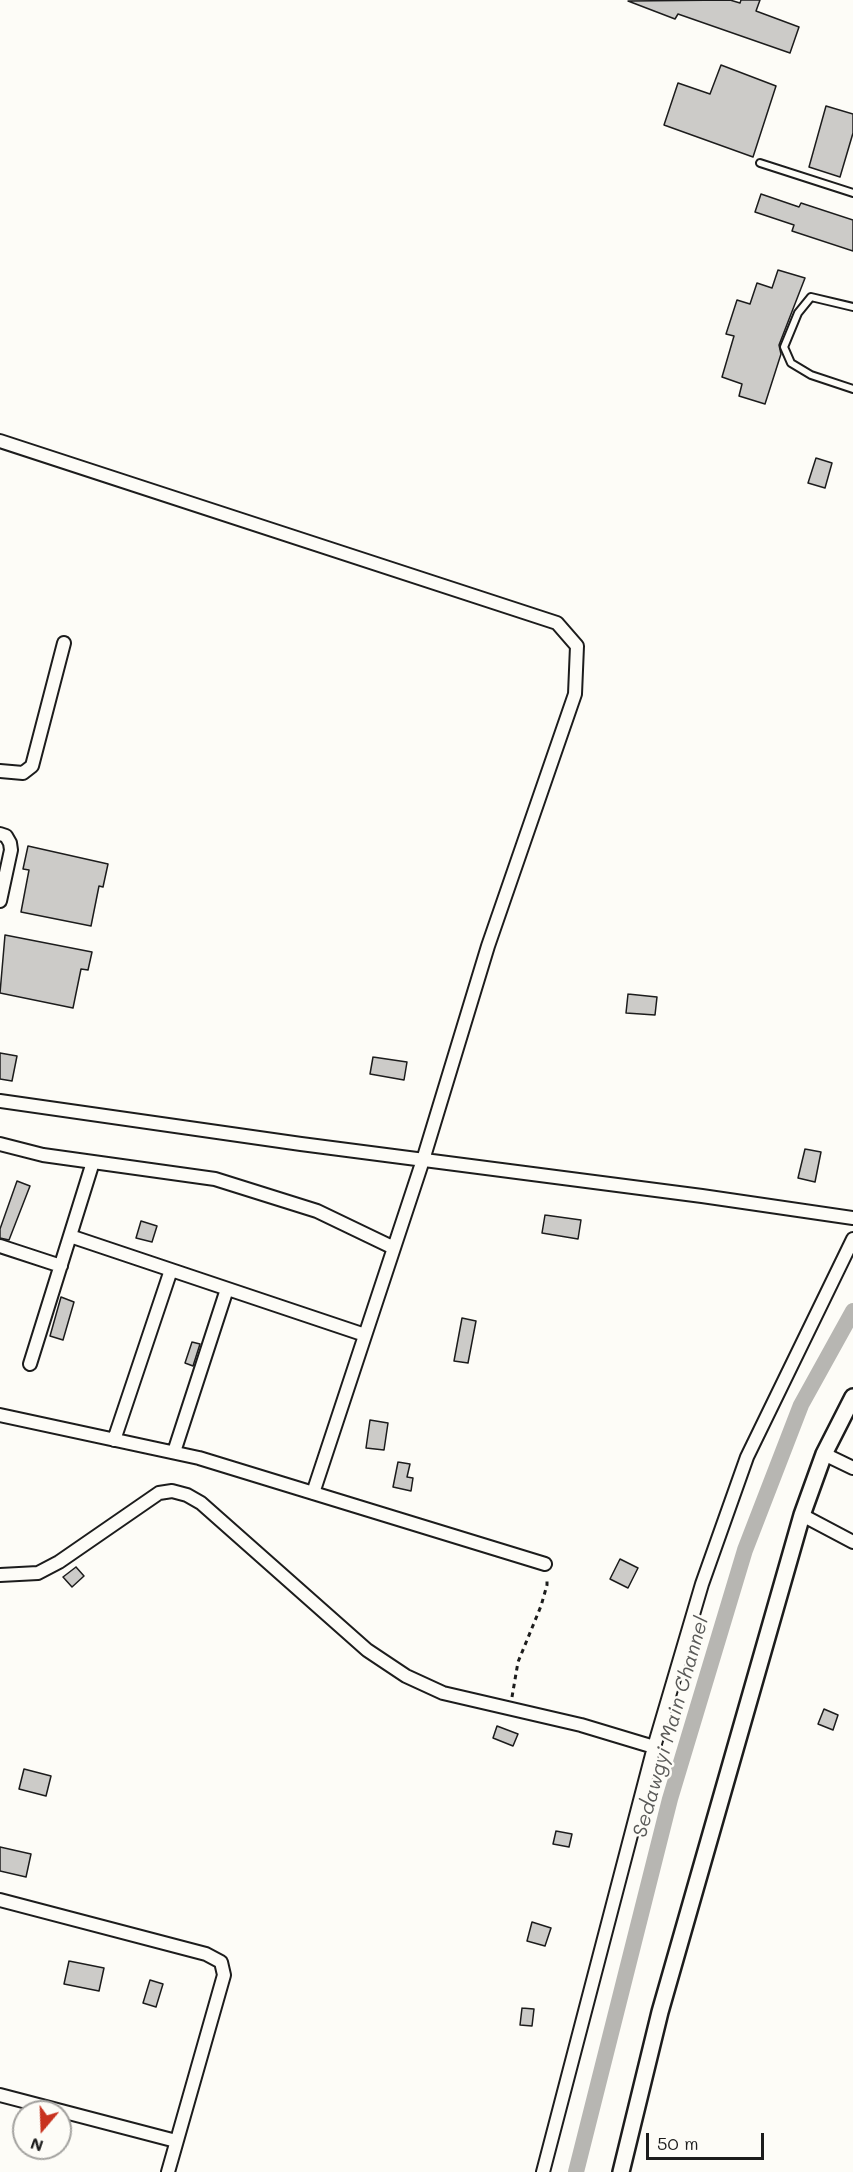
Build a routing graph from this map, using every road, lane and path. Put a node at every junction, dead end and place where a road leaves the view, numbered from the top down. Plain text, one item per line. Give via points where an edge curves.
1 (760, 163) dead end
2 (853, 193) edge
3 (853, 307) edge
4 (853, 389) edge
5 (0, 441) edge
6 (64, 643) dead end
7 (0, 771) edge
8 (0, 834) edge
9 (0, 900) edge
10 (0, 1101) edge
11 (0, 1144) edge
12 (423, 1160) junction
13 (93, 1162) junction
14 (853, 1218) edge
15 (70, 1236) junction
16 (853, 1239) edge
17 (0, 1246) edge
18 (394, 1248) junction
19 (61, 1266) junction
20 (171, 1270) junction
21 (227, 1289) junction
22 (365, 1335) junction
23 (30, 1364) dead end
24 (853, 1397) edge
25 (0, 1415) edge
26 (114, 1440) junction
27 (174, 1452) junction
28 (824, 1454) junction
29 (853, 1468) edge
30 (313, 1493) junction
31 (802, 1515) junction
32 (853, 1542) edge
33 (546, 1564) joint
34 (0, 1575) edge
35 (510, 1711) junction
36 (654, 1747) junction
37 (0, 1900) edge
38 (0, 2095) edge
39 (176, 2141) junction
40 (168, 2172) edge
41 (543, 2172) edge
42 (621, 2172) edge

1 - 2 lane
3 - 4 lane via 812,297 798,313 784,347 791,363 811,375
5 - 12 street via 557,623 577,646 575,694 488,946
6 - 7 street via 32,766 23,773
8 - 9 street via 6,836 10,850
10 - 12 street
11 - 13 street
12 - 14 street
12 - 18 street
13 - 15 street
13 - 18 street via 215,1179 317,1211
15 - 19 street
15 - 20 street
16 - 36 street via 747,1457 702,1584
17 - 19 street
18 - 22 street
19 - 23 street
20 - 21 street
20 - 26 street
21 - 22 street
21 - 27 street
22 - 30 street
24 - 28 street
25 - 26 street
26 - 27 street
27 - 30 street
28 - 29 street
28 - 31 street
30 - 33 street
31 - 32 street
31 - 42 street via 660,2012
33 - 35 path via 547,1586 518,1662
34 - 35 street via 38,1573 159,1493 187,1495 201,1503 367,1650 406,1676 443,1693
35 - 36 street via 581,1725
36 - 41 street
37 - 39 street via 206,1954 221,1962 224,1976
38 - 39 street
39 - 40 street

